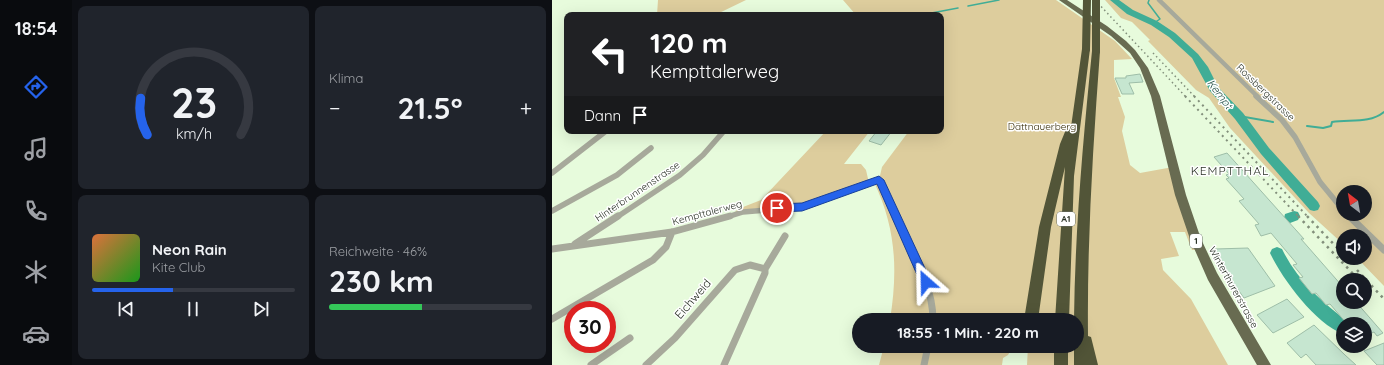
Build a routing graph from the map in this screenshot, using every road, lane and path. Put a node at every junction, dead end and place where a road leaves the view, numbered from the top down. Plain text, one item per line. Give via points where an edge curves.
1 (1062, 0) edge
2 (1087, 0) edge
3 (1096, 0) edge
4 (1159, 0) edge
5 (1076, 118) junction
6 (602, 134) edge
7 (721, 134) edge
8 (651, 148) dead end
9 (552, 173) edge
10 (1336, 201) edge
11 (552, 211) edge
12 (1354, 221) edge
13 (672, 232) junction
14 (785, 236) dead end
15 (573, 245) junction
16 (552, 249) edge
17 (1384, 250) edge
18 (764, 269) junction
19 (933, 313) edge
20 (1032, 313) edge
21 (1062, 313) edge
22 (1081, 313) edge
23 (552, 319) edge
24 (1084, 334) edge
25 (630, 338) dead end
26 (927, 353) edge
27 (1061, 353) edge
28 (1081, 353) edge
29 (591, 365) edge
30 (646, 365) edge
31 (724, 365) edge
32 (924, 365) edge
33 (1061, 365) edge
34 (1081, 365) edge
35 (1091, 365) edge
36 (1264, 365) edge

1 - 36 main road, Winterthurerstrasse / 1 via 1122,41 1136,54 1146,70 1197,245
2 - 5 highway, A1, bridge via 1086,49
3 - 22 highway, A1, bridge via 1096,51 1085,179
4 - 10 street, Rossbergstrasse via 1282,120 1295,137 1320,182
5 - 20 highway via 1065,144 1049,207
5 - 21 highway, A1 via 1067,206
6 - 9 street
7 - 15 street, Hinterbrunnenstrasse via 680,175
8 - 11 street via 606,182
12 - 17 street
13 - 15 street, Kempttalerweg
13 - 19 street, Kempttalerweg via 743,212 802,207 879,180 929,290
13 - 23 street via 666,247 648,264
14 - 18 street
15 - 16 street, Kempttalerweg
18 - 30 street, Eichweid via 761,266 746,264 734,270 675,338
18 - 31 street via 765,273
24 - 35 highway, A1
25 - 29 street
26 - 32 street
27 - 33 highway
28 - 34 highway, A1

